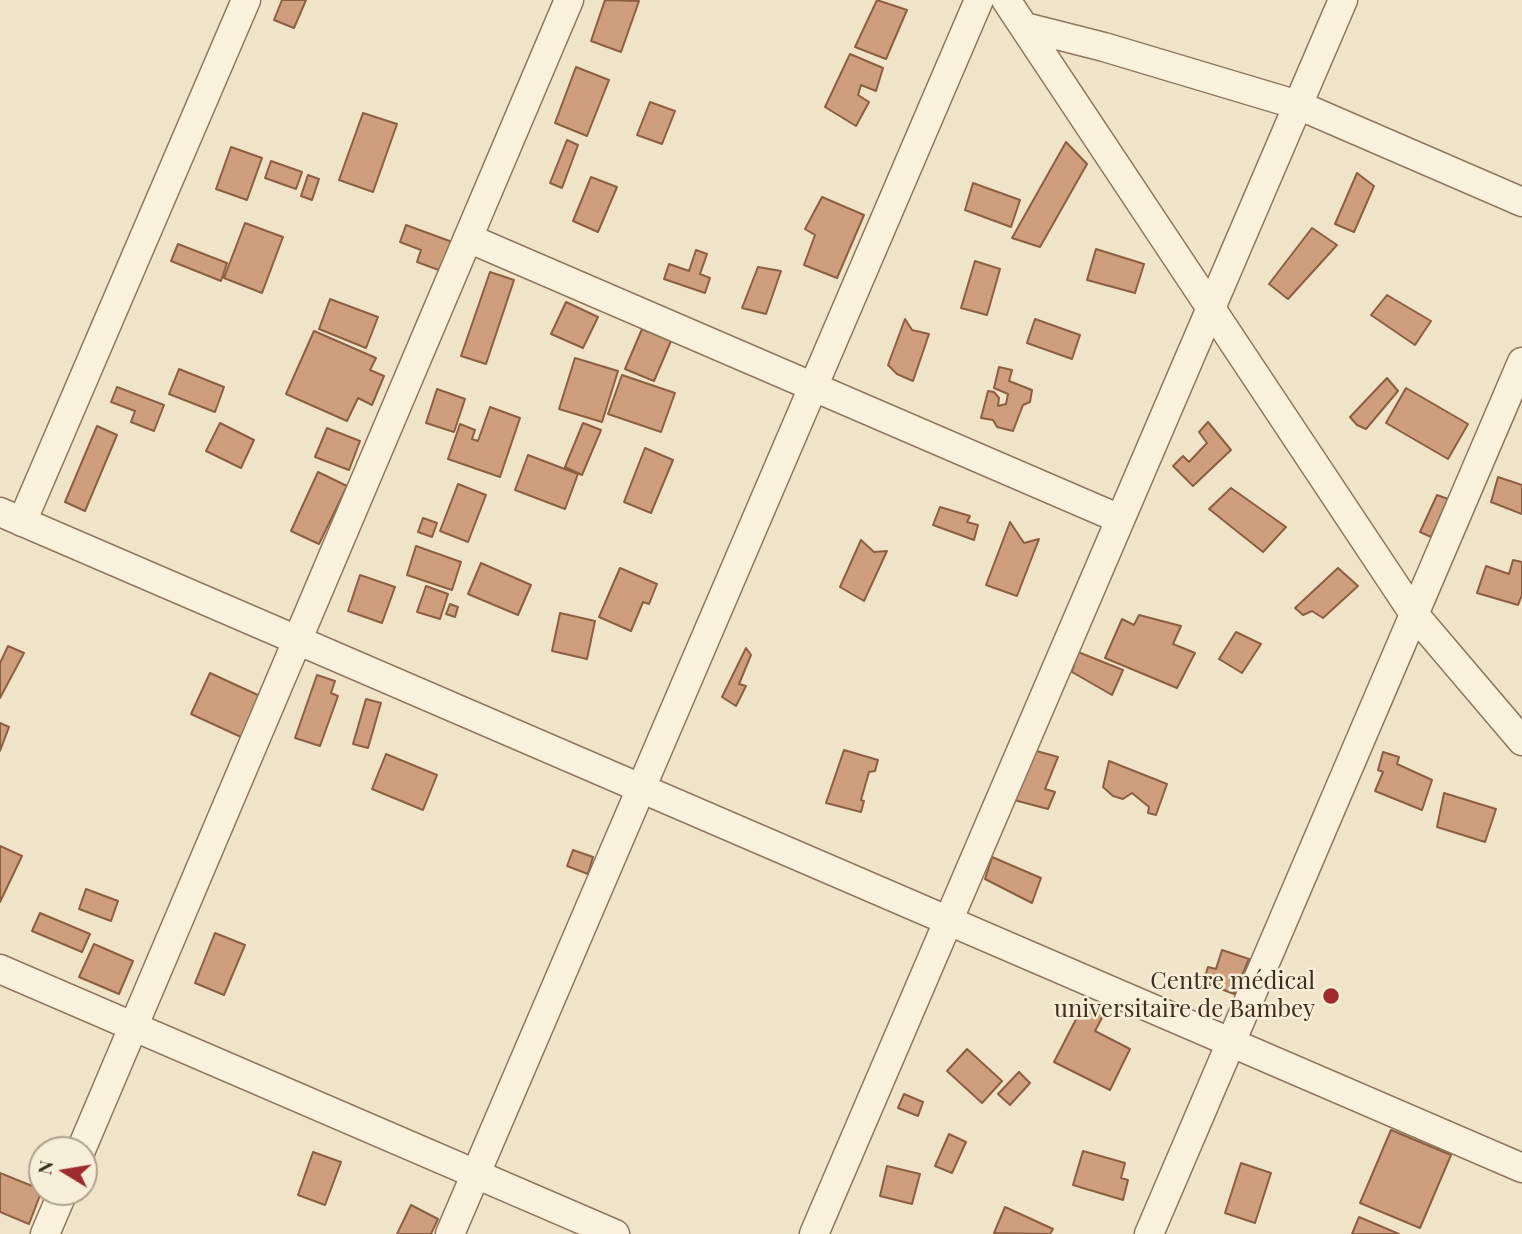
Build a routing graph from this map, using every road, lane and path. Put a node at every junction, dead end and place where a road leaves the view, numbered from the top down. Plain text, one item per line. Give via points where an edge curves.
1 (246, 0) edge
2 (569, 0) edge
3 (979, 0) edge
4 (1006, 0) edge
5 (1343, 0) edge
6 (1026, 27) junction
7 (1298, 105) junction
8 (1522, 202) edge
9 (468, 238) junction
10 (1212, 306) junction
11 (1522, 362) edge
12 (813, 387) junction
13 (11, 517) edge
14 (1120, 519) junction
15 (1414, 614) junction
16 (298, 640) junction
17 (1522, 741) edge
18 (641, 788) junction
19 (948, 921) junction
20 (0, 969) edge
21 (133, 1026) junction
22 (1231, 1043) junction
23 (87, 1136) edge
24 (1522, 1168) edge
25 (476, 1174) junction
26 (57, 1206) edge
27 (45, 1234) edge
28 (450, 1234) edge
29 (615, 1234) edge
30 (814, 1234) edge
31 (1149, 1234) edge

1 - 13 street
2 - 9 street
3 - 12 street
4 - 6 street
5 - 7 street
6 - 7 street
6 - 10 street
7 - 8 street
7 - 10 street
9 - 12 street
9 - 16 street
10 - 14 street
10 - 15 street
11 - 15 street
12 - 14 street
12 - 18 street
13 - 16 street
14 - 19 street
15 - 17 street
15 - 22 street
16 - 18 street
16 - 21 street
18 - 19 street
18 - 25 street
19 - 22 street
19 - 30 street
20 - 21 street
21 - 23 street
21 - 25 street
22 - 24 street
22 - 31 street
25 - 28 street
25 - 29 street
26 - 27 street

